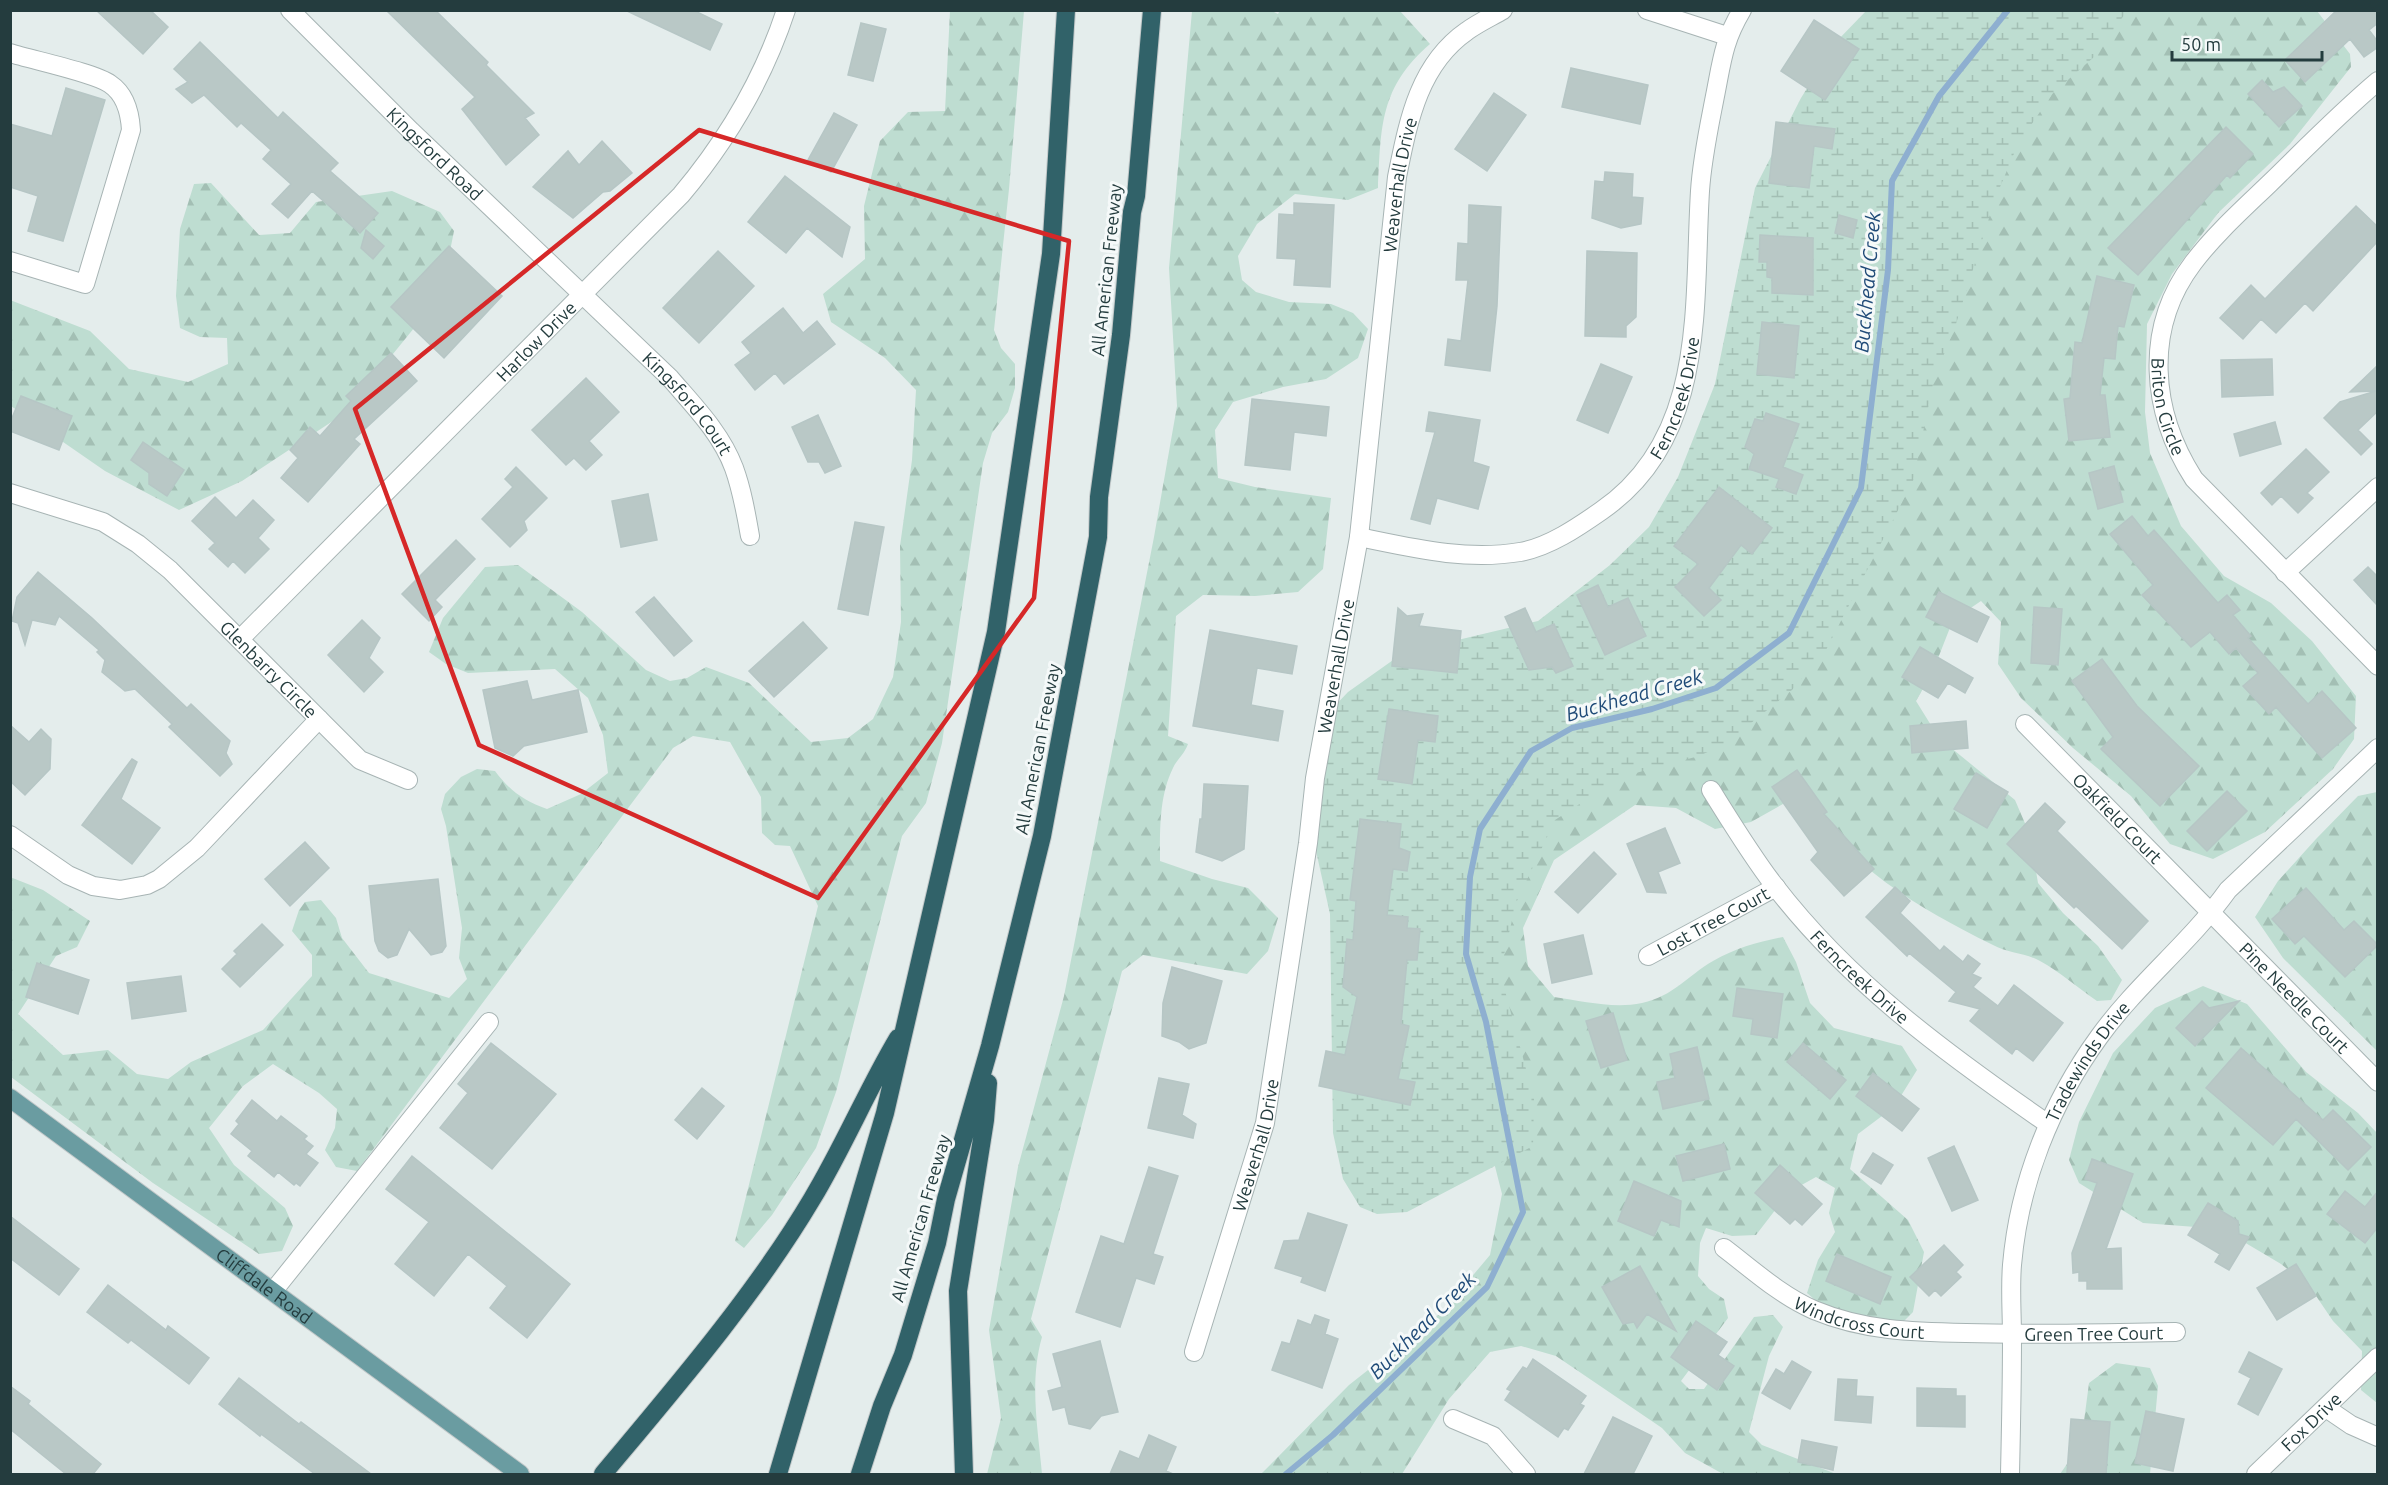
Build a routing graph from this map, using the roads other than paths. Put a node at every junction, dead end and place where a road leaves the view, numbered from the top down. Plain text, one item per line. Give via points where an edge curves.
1 (290, 10) edge
2 (786, 10) edge
3 (1066, 10) edge
4 (1152, 10) edge
5 (1503, 10) edge
6 (1647, 10) edge
7 (1742, 10) edge
8 (1726, 36) junction
9 (10, 53) edge
10 (2378, 81) edge
11 (10, 261) edge
12 (582, 294) junction
13 (2378, 487) edge
14 (10, 493) edge
15 (750, 536) dead end
16 (1359, 537) junction
17 (2285, 573) junction
18 (240, 639) junction
19 (2378, 666) edge
20 (319, 719) junction
21 (2025, 724) dead end
22 (2378, 748) edge
23 (408, 780) dead end
24 (1711, 790) dead end
25 (10, 835) edge
26 (1776, 887) junction
27 (2212, 912) junction
28 (1648, 956) dead end
29 (909, 1018) junction
30 (489, 1022) dead end
31 (990, 1046) junction
32 (2378, 1082) edge
33 (10, 1098) edge
34 (2048, 1125) junction
35 (1724, 1248) dead end
36 (274, 1290) junction
37 (2175, 1332) dead end
38 (2012, 1335) junction
39 (1194, 1352) dead end
40 (2372, 1362) edge
41 (2326, 1408) junction
42 (1453, 1419) dead end
43 (2378, 1437) edge
44 (520, 1474) edge
45 (603, 1474) edge
46 (778, 1474) edge
47 (860, 1474) edge
48 (964, 1474) edge
49 (1526, 1474) edge
50 (2010, 1474) edge
51 (2256, 1474) edge

1 - 12 street, Kingsford Road
2 - 12 street, Harlow Drive via 752,95 707,164
3 - 29 highway via 1051,254 1011,542 996,632
4 - 31 highway, All American Freeway via 1121,335 1099,497 1098,537 1042,836
5 - 16 street, Weaverhall Drive via 1466,31 1445,50 1420,84 1408,125 1397,177
6 - 8 street
7 - 8 street, Ferncreek Drive
8 - 16 street, Ferncreek Drive via 1700,188 1694,343 1684,394 1641,476 1612,504 1573,531 1522,551 1454,556
9 - 11 street via 110,84 123,98 131,130 85,284
10 - 17 street, Briton Circle via 2221,231 2193,263 2175,294 2160,337 2158,392 2179,456 2203,490
12 - 15 street, Kingsford Court via 670,378 706,419 733,467
12 - 18 street, Harlow Drive
13 - 17 street
14 - 18 street, Glenbarry Circle via 103,522 138,544
16 - 39 street, Weaverhall Drive via 1316,778 1264,1123
17 - 19 street, Briton Circle
18 - 20 street, Glenbarry Circle
20 - 23 street via 360,760
20 - 25 street, Glenbarry Circle via 197,848 147,885 120,890 93,886 68,875
21 - 27 street, Oakfield Court
22 - 27 street, Tradewinds Drive via 2228,890
24 - 26 street, Ferncreek Drive
26 - 28 street, Lost Tree Court
26 - 34 street, Ferncreek Drive via 1868,987 1920,1032
27 - 32 street, Pine Needle Court
27 - 34 street, Tradewinds Drive via 2099,1037 2069,1082
29 - 45 highway via 877,1073 843,1145 761,1277
29 - 46 highway via 836,1283
30 - 36 street
31 - 47 highway, All American Freeway via 903,1355
31 - 48 highway via 985,1120 958,1291
33 - 36 main road, Cliffdale Road
34 - 38 street, Tradewinds Drive via 2018,1222 2012,1263
35 - 38 street, Windcross Court via 1776,1289 1837,1319 1904,1332
36 - 44 main road, Cliffdale Road
37 - 38 street, Green Tree Court
38 - 50 street, Tradewinds Drive
40 - 41 street, Fox Drive
41 - 43 street
41 - 51 street, Fox Drive
42 - 49 street via 1493,1437

